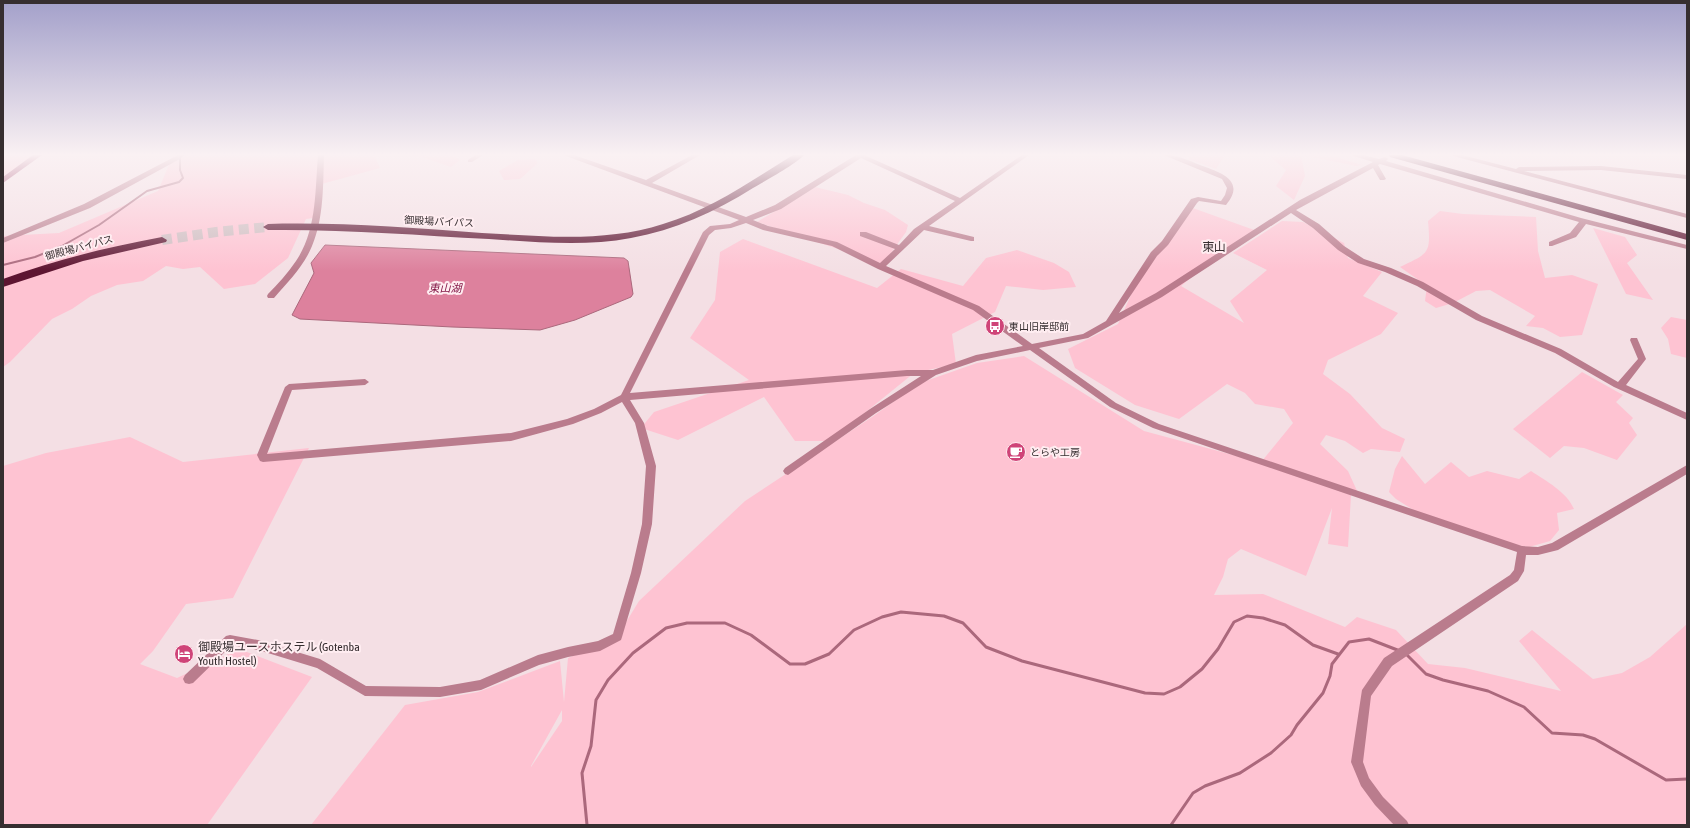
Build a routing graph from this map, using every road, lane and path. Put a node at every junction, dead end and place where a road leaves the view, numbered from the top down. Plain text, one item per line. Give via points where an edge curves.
1 (110, 194) edge
2 (320, 194) edge
3 (675, 194) edge
4 (728, 194) edge
5 (731, 194) edge
6 (799, 194) edge
7 (947, 194) edge
8 (970, 194) edge
9 (1230, 194) edge
10 (1319, 194) edge
11 (1494, 194) edge
12 (1527, 194) edge
13 (1560, 194) edge
14 (1602, 194) edge
15 (961, 200) junction
16 (709, 206) junction
17 (1290, 210) junction
18 (1687, 216) edge
19 (746, 220) junction
20 (1584, 221) junction
21 (316, 226) junction
22 (268, 227) tunnel mouth
23 (923, 227) junction
24 (1687, 228) edge
25 (863, 234) dead end
26 (1687, 236) edge
27 (971, 239) dead end
28 (162, 240) tunnel mouth
29 (3, 241) edge
30 (1552, 244) dead end
31 (1687, 247) edge
32 (900, 248) junction
33 (881, 267) junction
34 (3, 283) edge
35 (271, 296) dead end
36 (1108, 325) junction
37 (1634, 340) dead end
38 (1032, 348) junction
39 (933, 373) junction
40 (365, 382) dead end
41 (1620, 386) junction
42 (624, 398) junction
43 (1687, 417) edge
44 (1687, 469) edge
45 (788, 471) dead end
46 (1522, 550) junction
47 (189, 678) dead end
48 (1403, 825) edge

1 - 29 street
2 - 21 street
3 - 16 street
4 - 16 highway, 御殿場バイパス
5 - 16 highway, 御殿場バイパス
6 - 19 street via 778,207
7 - 15 street
8 - 15 street
9 - 36 street via 1223,203 1198,199 1194,201 1168,239 1154,254
10 - 17 street
11 - 20 street
12 - 26 highway
13 - 24 highway
14 - 18 street
15 - 23 street
16 - 19 street
16 - 21 highway, 御殿場バイパス via 660,229 608,239 553,240
17 - 36 street
17 - 41 street via 1316,226 1341,248 1361,261 1420,284 1479,318 1558,351
19 - 33 street via 766,228 834,244
19 - 42 street via 731,226 713,228 706,234
20 - 30 street via 1574,235
20 - 31 street
21 - 22 highway, 御殿場バイパス
21 - 35 street via 313,239 300,263 286,282
23 - 27 street
23 - 32 street
25 - 32 street
28 - 34 highway, 御殿場バイパス via 75,259
32 - 33 street
33 - 38 street via 976,308
36 - 38 street via 1085,336
37 - 41 street via 1642,359
38 - 39 street via 976,358
38 - 46 street via 1113,405 1156,426
39 - 42 street via 907,373
39 - 45 street via 873,411
40 - 42 street via 289,387 262,455 264,458 511,437 559,425 607,408
41 - 43 street
42 - 47 street via 639,423 651,466 647,524 617,637 600,646 538,660 481,685 440,692 365,691 320,664 258,645 230,640
44 - 46 street via 1554,547 1538,551
46 - 48 street via 1519,571 1514,578 1388,662 1366,694 1357,762 1365,782

